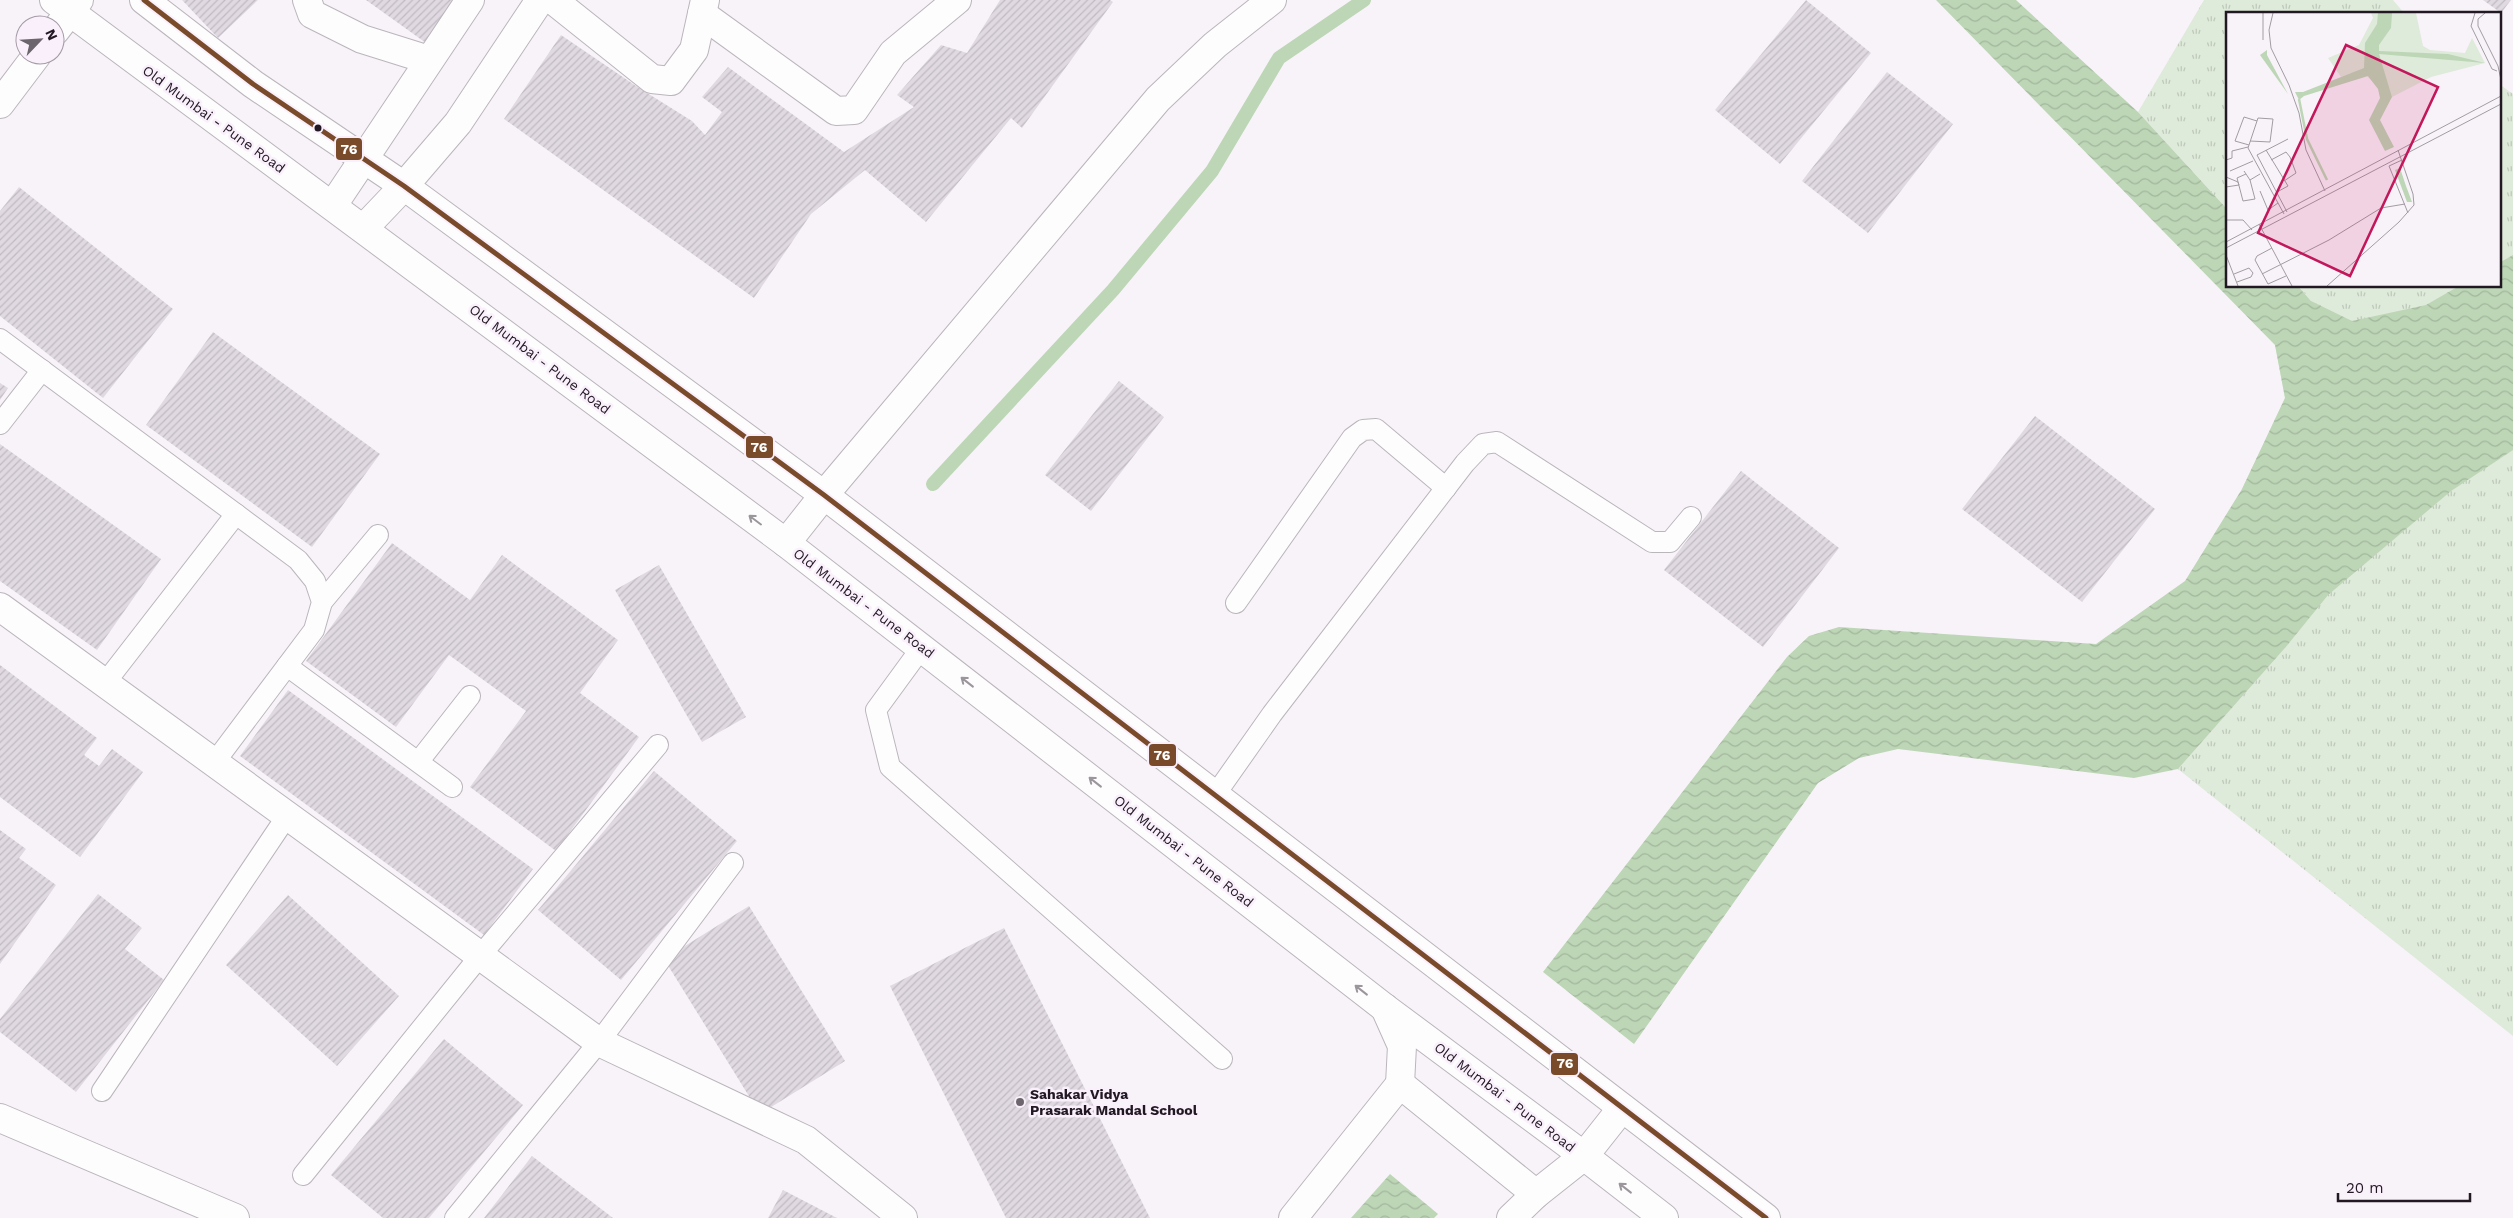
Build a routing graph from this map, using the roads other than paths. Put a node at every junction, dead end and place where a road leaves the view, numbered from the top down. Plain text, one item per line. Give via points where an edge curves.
1 (144, 0) edge
2 (307, 0) edge
3 (470, 0) edge
4 (540, 0) edge
5 (553, 0) edge
6 (957, 0) edge
7 (1272, 0) edge
8 (703, 7) edge
9 (64, 11) edge
10 (429, 60) junction
11 (29, 65) edge
12 (0, 104) edge
13 (364, 158) junction
14 (404, 186) junction
15 (333, 205) junction
16 (364, 228) junction
17 (0, 340) edge
18 (42, 370) junction
19 (0, 424) edge
20 (1446, 488) junction
21 (824, 495) junction
22 (236, 514) junction
23 (1691, 517) dead end
24 (378, 535) dead end
25 (786, 544) junction
26 (322, 602) junction
27 (1236, 603) dead end
28 (0, 607) edge
29 (922, 647) junction
30 (287, 666) junction
31 (105, 683) junction
32 (470, 696) dead end
33 (658, 745) dead end
34 (419, 761) junction
35 (214, 762) junction
36 (452, 787) dead end
37 (1215, 795) junction
38 (287, 816) junction
39 (733, 863) dead end
40 (480, 956) junction
41 (1385, 1008) junction
42 (599, 1042) junction
43 (1222, 1059) dead end
44 (1400, 1084) junction
45 (102, 1091) dead end
46 (1622, 1108) junction
47 (0, 1118) edge
48 (1584, 1156) junction
49 (303, 1174) dead end
50 (1536, 1194) junction
51 (235, 1218) edge
52 (455, 1218) edge
53 (902, 1218) edge
54 (1293, 1218) edge
55 (1511, 1218) edge
56 (1664, 1218) edge
57 (1766, 1218) edge

1 - 13 street via 253,84
2 - 10 street via 312,14 362,39
3 - 10 street
4 - 14 street via 458,123
5 - 8 street via 652,79 671,81 694,50
6 - 8 street via 893,53 854,110 836,111
7 - 21 street via 1214,45 1158,99
9 - 15 street, Old Mumbai - Pune Road
10 - 13 street
11 - 12 street
13 - 14 street
13 - 15 street
14 - 16 street
14 - 21 street
15 - 16 street, Old Mumbai - Pune Road
25 -> 16 street, Old Mumbai - Pune Road
17 - 18 lane
18 - 19 lane
18 - 22 lane
20 - 23 lane via 1483,444 1497,442 1652,542 1670,542
20 - 27 lane via 1376,428 1363,430 1352,438
20 - 37 lane via 1272,714
21 - 25 street
21 - 37 street
22 - 26 lane via 298,560 315,581
22 - 31 lane
24 - 26 lane
25 - 29 street, Old Mumbai - Pune Road
26 - 30 lane via 314,630
28 - 31 street
41 -> 29 street, Old Mumbai - Pune Road
29 - 43 lane via 876,710 890,767
30 - 34 lane
30 - 35 lane
31 - 35 street
32 - 34 lane
33 - 40 lane
34 - 36 lane
35 - 38 street
37 - 46 street
38 - 40 street
38 - 45 lane
39 - 42 lane
40 - 42 street
40 - 49 lane
41 - 44 street via 1402,1046
41 - 48 street, Old Mumbai - Pune Road
42 - 52 lane
42 - 53 street via 806,1140
44 - 50 street
44 - 54 street
46 - 48 street
46 - 57 street
47 - 51 street
48 - 50 street
56 -> 48 street, Old Mumbai - Pune Road
50 - 55 street

